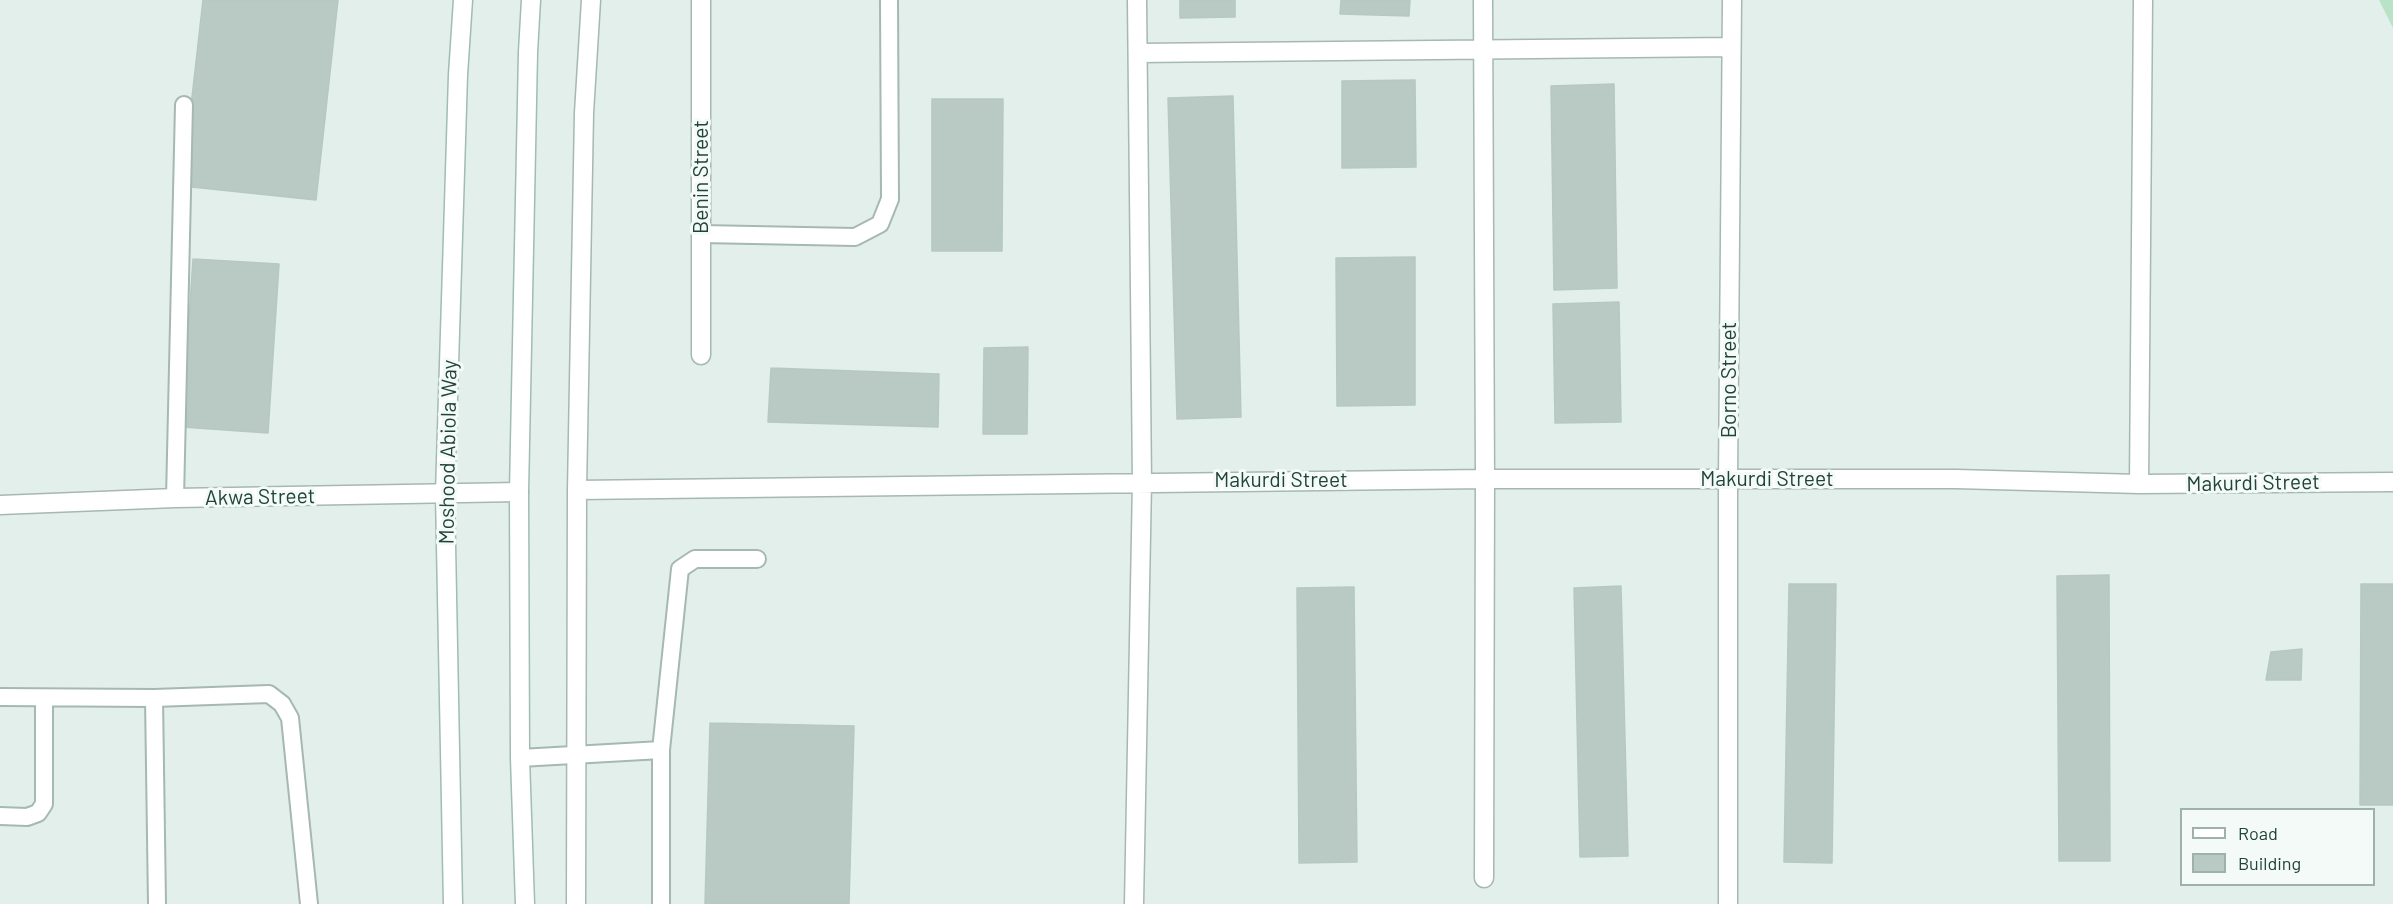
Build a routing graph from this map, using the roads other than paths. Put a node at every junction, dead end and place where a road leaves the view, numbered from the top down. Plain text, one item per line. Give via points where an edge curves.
1 (463, 0) edge
2 (531, 0) edge
3 (591, 0) edge
4 (701, 0) edge
5 (889, 0) edge
6 (1137, 0) edge
7 (1483, 0) edge
8 (1732, 0) edge
9 (2143, 0) edge
10 (1731, 47) junction
11 (1483, 50) junction
12 (1138, 53) junction
13 (184, 105) dead end
14 (701, 234) junction
15 (701, 355) dead end
16 (1485, 479) junction
17 (1728, 479) junction
18 (1142, 482) junction
19 (2393, 482) edge
20 (2139, 484) junction
21 (577, 490) junction
22 (519, 492) junction
23 (445, 493) junction
24 (175, 498) junction
25 (0, 505) edge
26 (757, 559) dead end
27 (0, 697) edge
28 (154, 698) junction
29 (44, 699) junction
30 (661, 750) junction
31 (576, 756) junction
32 (520, 758) junction
33 (0, 816) edge
34 (1484, 878) dead end
35 (157, 904) edge
36 (309, 904) edge
37 (453, 904) edge
38 (525, 904) edge
39 (576, 904) edge
40 (661, 904) edge
41 (1134, 904) edge
42 (1728, 904) edge

1 - 23 street, Moshood Abiola Way
2 - 22 street
3 - 21 street via 584,112
4 - 14 street, Benin Street
5 - 14 lane via 890,199 880,224 855,237
6 - 12 street
7 - 11 street
8 - 10 street, Borno Street
9 - 20 street
10 - 11 street
10 - 17 street, Borno Street
11 - 12 street
11 - 16 street
12 - 18 street
13 - 24 lane
14 - 15 street, Benin Street
16 - 17 street, Makurdi Street
16 - 18 street, Makurdi Street
16 - 34 street
17 - 20 street, Makurdi Street
17 - 42 street, Borno Street
18 - 21 street, Makurdi Street
18 - 41 street
19 - 20 street, Makurdi Street
21 - 31 street
22 - 23 street, Akwa Street
22 - 32 street
23 - 24 street, Akwa Street
23 - 37 street, Moshood Abiola Way
24 - 25 street, Akwa Street
26 - 30 lane via 695,559 680,569
27 - 29 lane
28 - 29 lane
28 - 35 lane
28 - 36 lane via 269,694 282,704 290,718
29 - 33 lane via 44,804 38,813 27,817
30 - 31 lane
30 - 40 lane
31 - 32 lane
31 - 39 street
32 - 38 street

